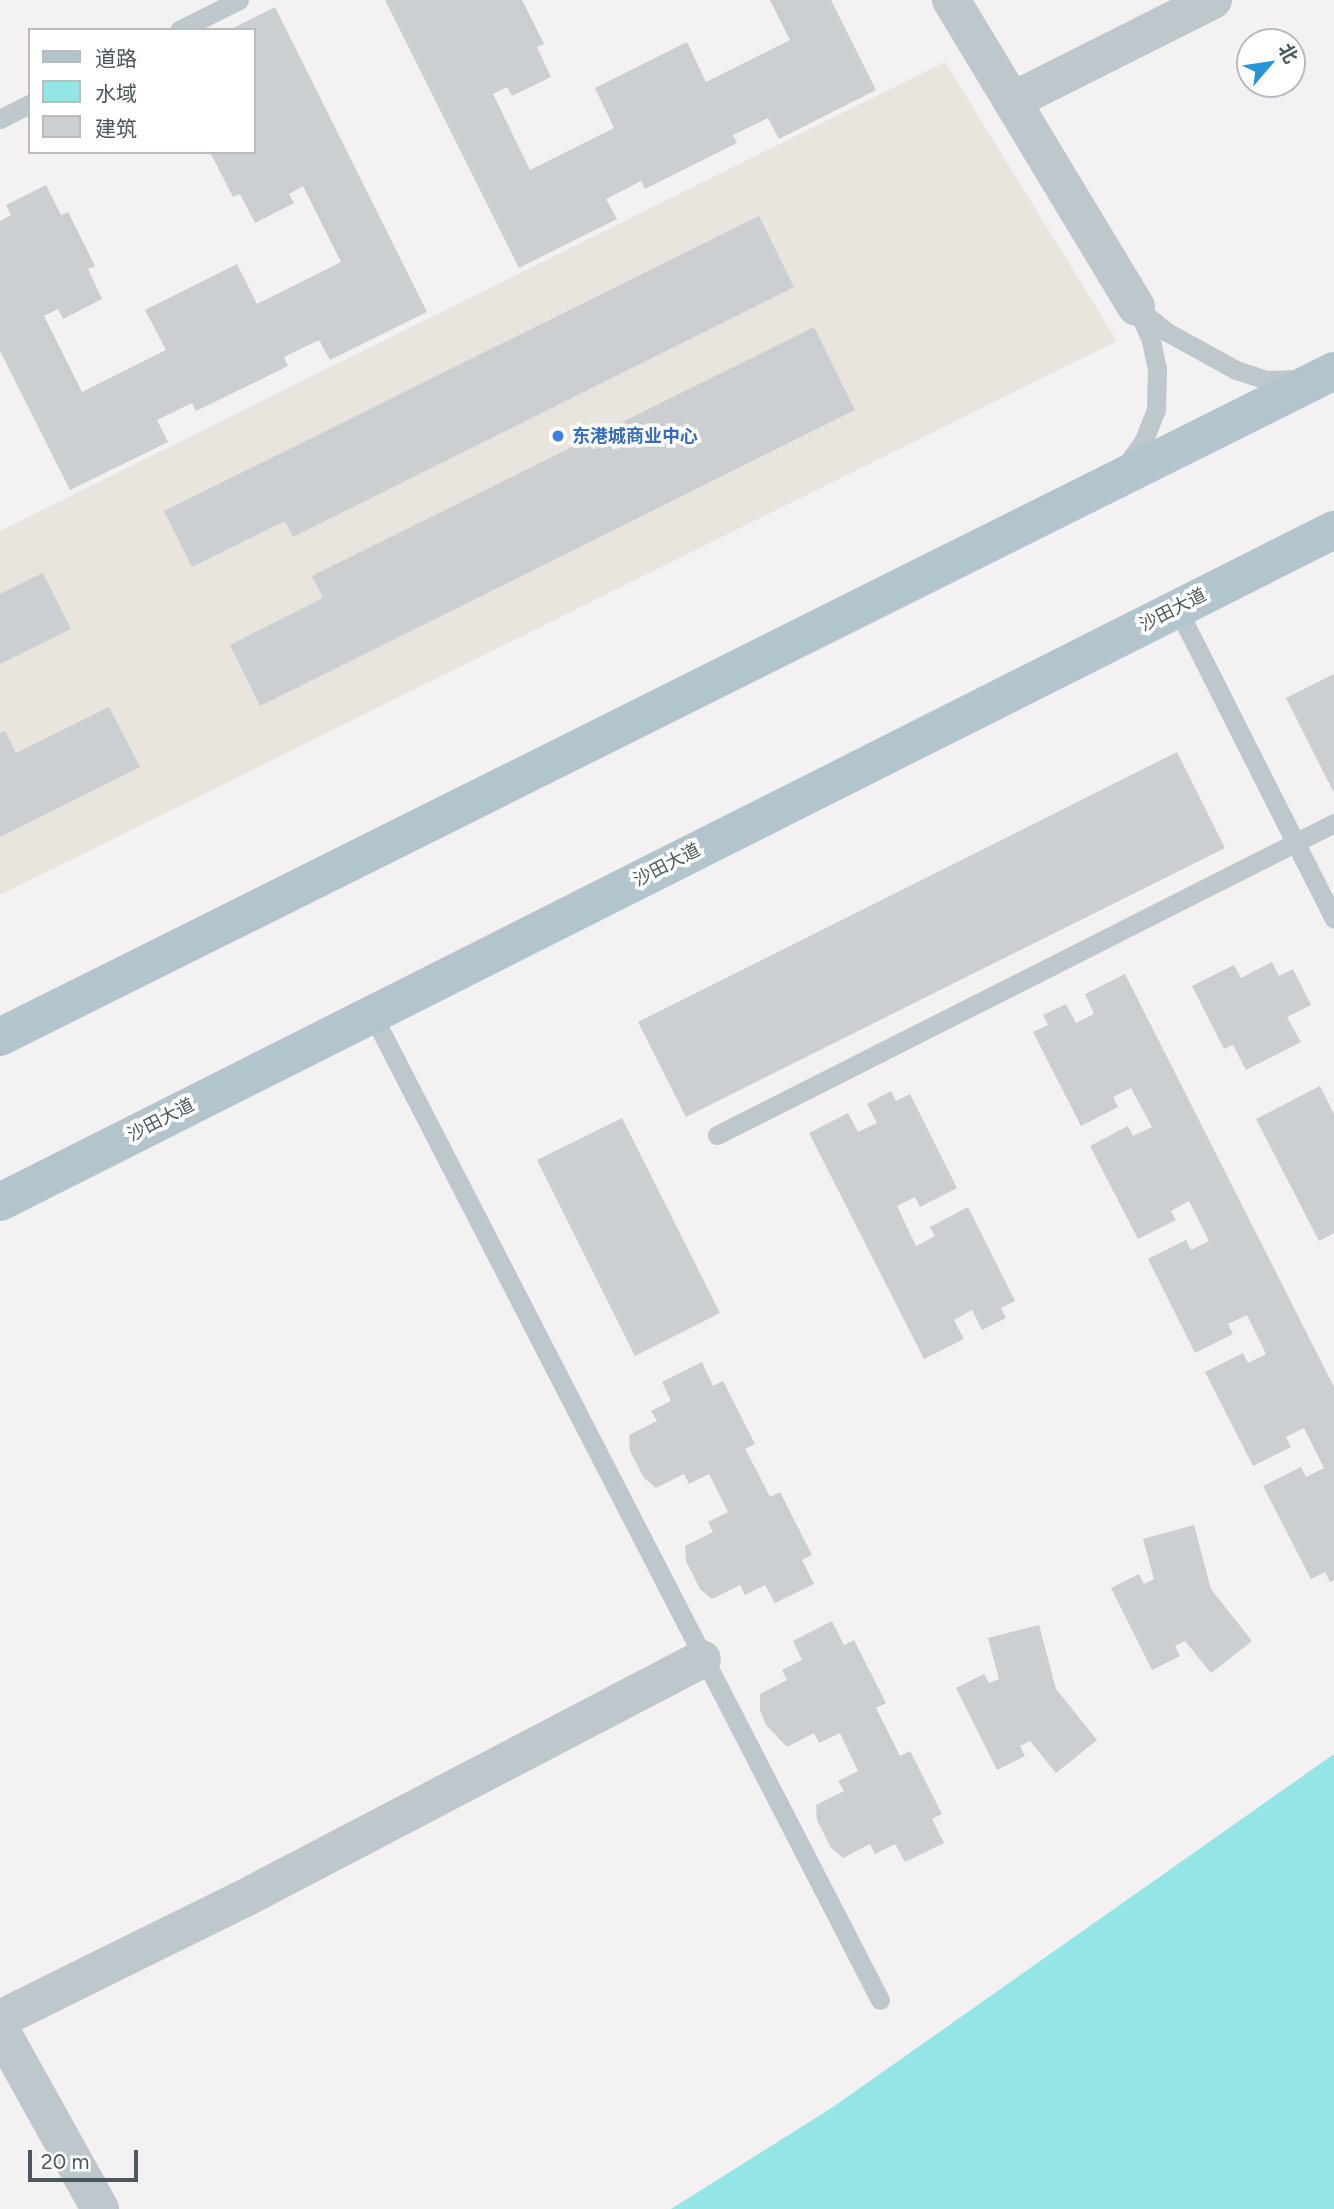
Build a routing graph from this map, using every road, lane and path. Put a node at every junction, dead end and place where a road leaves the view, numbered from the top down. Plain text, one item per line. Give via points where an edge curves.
1 (239, 0) edge
2 (951, 0) edge
3 (1213, 0) edge
4 (183, 28) edge
5 (1012, 101) junction
6 (28, 105) edge
7 (0, 119) edge
8 (1136, 307) junction
9 (1332, 372) edge
10 (1099, 489) junction
11 (1334, 530) edge
12 (1177, 608) junction
13 (1334, 823) edge
14 (1295, 843) junction
15 (1334, 919) edge
16 (372, 1014) junction
17 (0, 1037) edge
18 (717, 1135) dead end
19 (0, 1202) edge
20 (702, 1658) junction
21 (880, 2000) dead end
22 (0, 2020) edge
23 (0, 2029) edge
24 (100, 2209) edge

1 - 4 lane
2 - 5 street
3 - 5 street
5 - 8 street
6 - 7 lane
8 - 9 lane via 1167,332 1236,370 1266,380
8 - 10 lane via 1151,340 1157,369 1156,410 1143,442 1123,469
9 - 10 main road
10 - 17 main road
11 - 12 main road, 沙田大道
12 - 14 lane
12 - 16 main road, 沙田大道
13 - 14 lane
14 - 15 lane
14 - 18 lane
16 - 19 main road, 沙田大道
16 - 20 lane
20 - 21 lane
20 - 22 street via 241,1900
23 - 24 street

